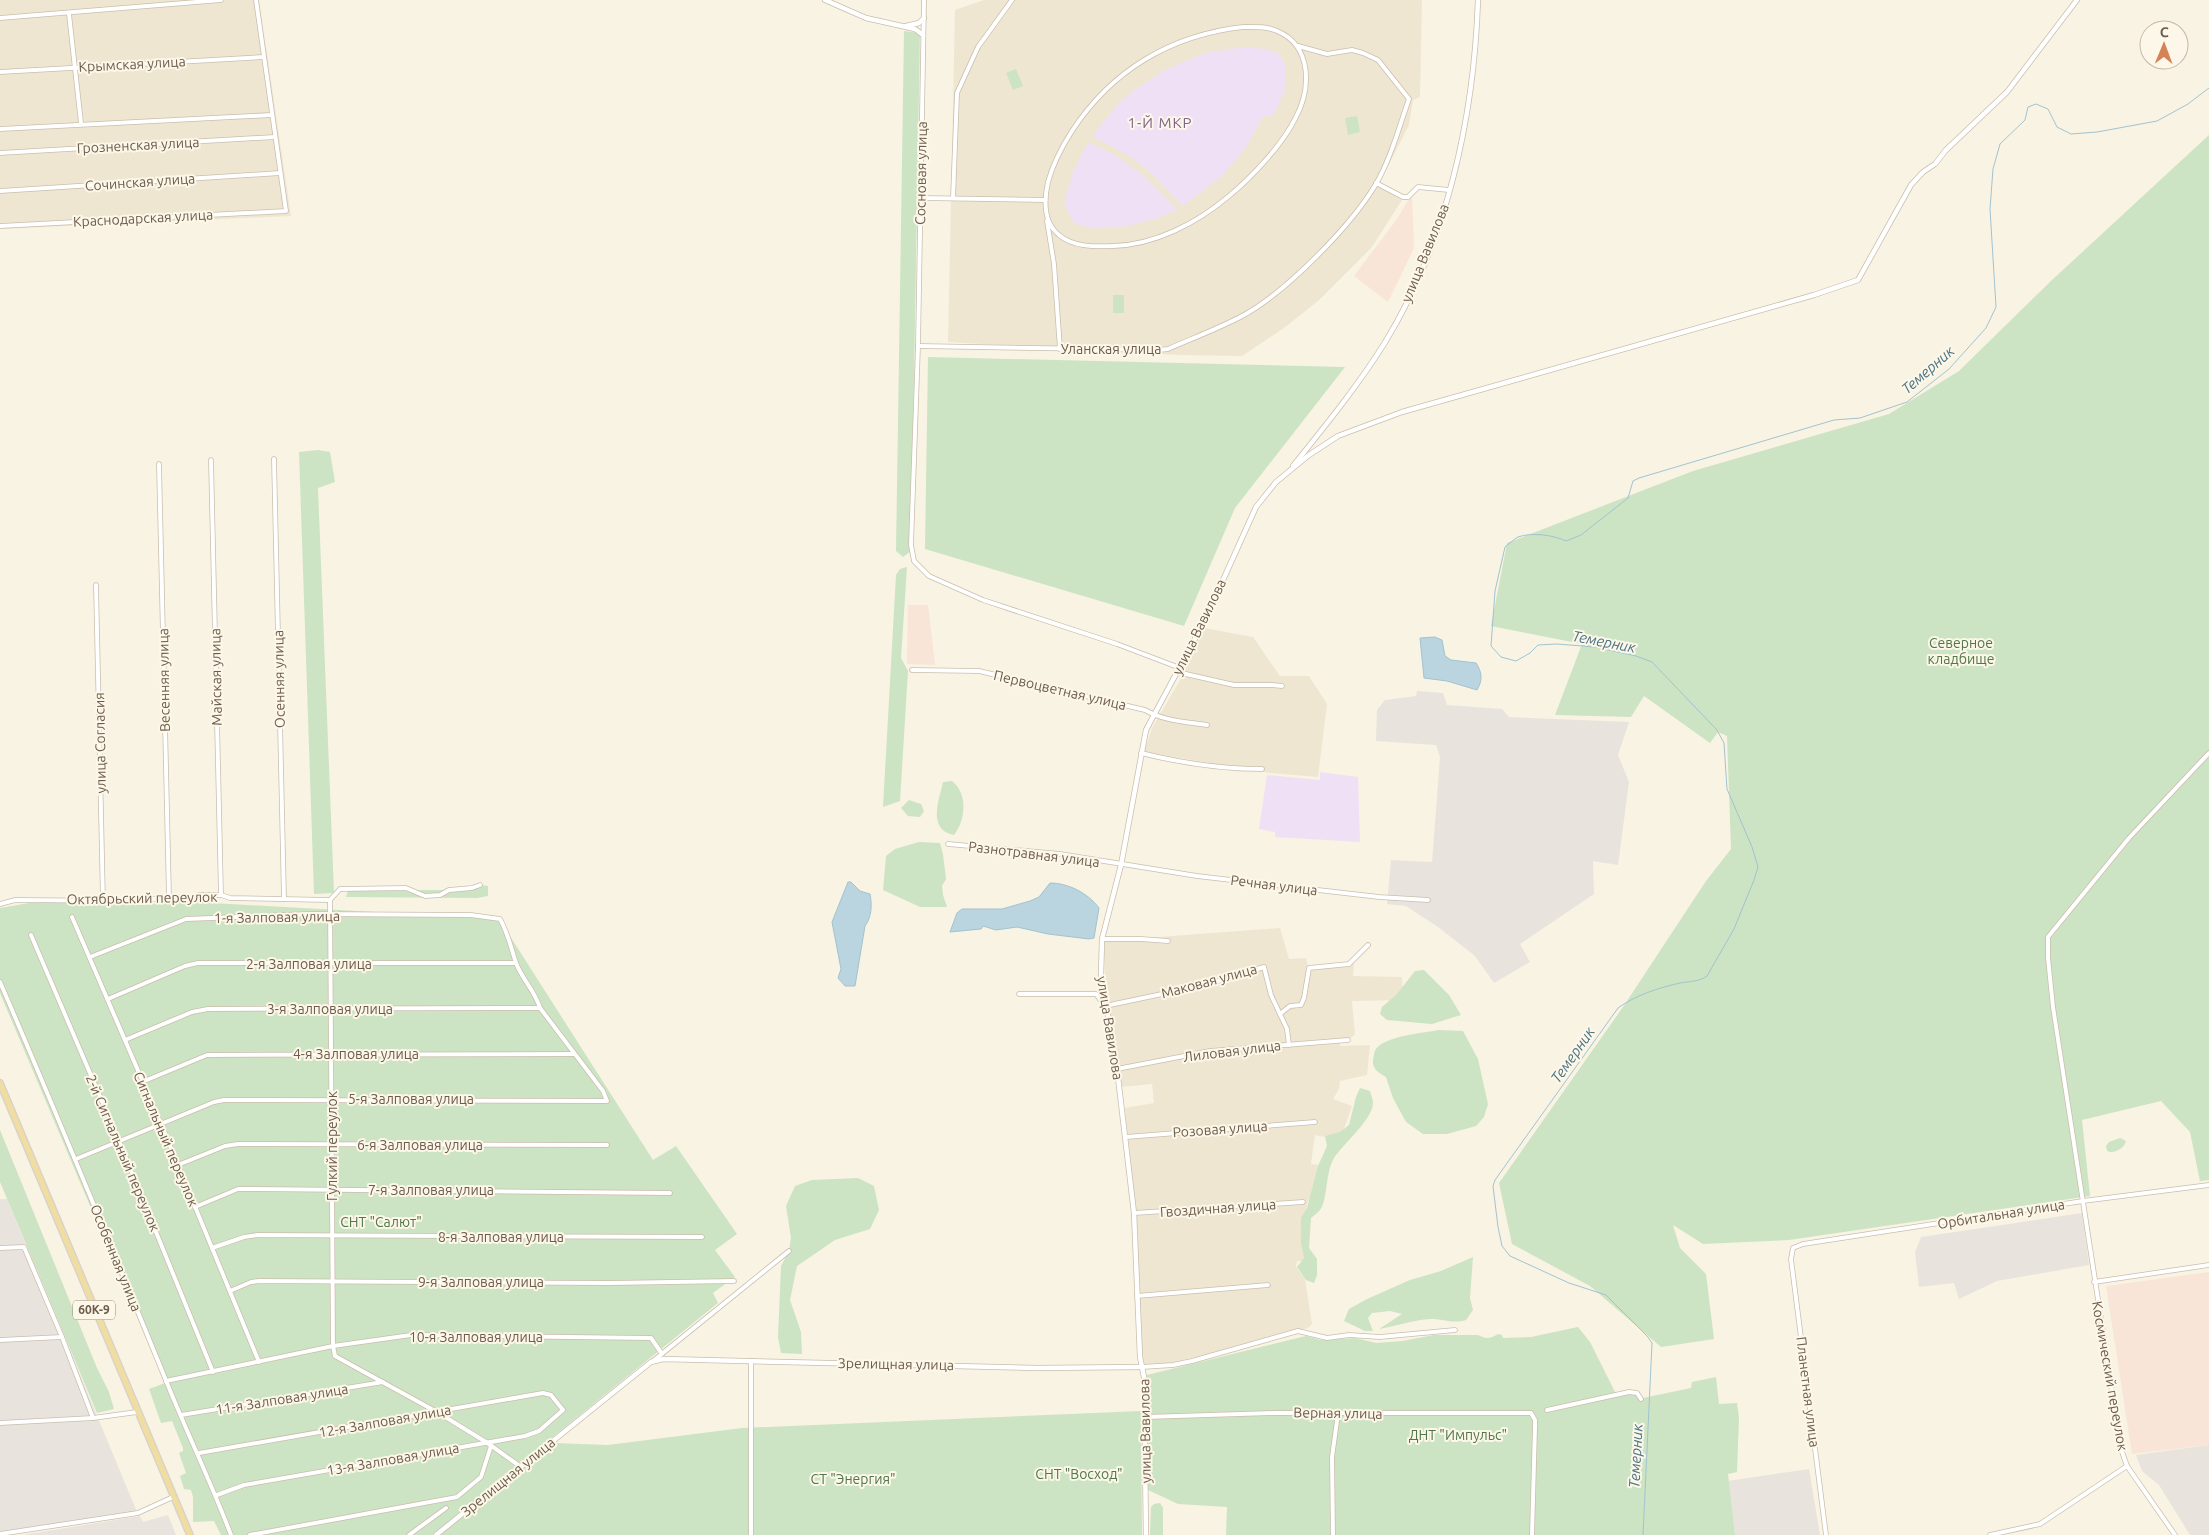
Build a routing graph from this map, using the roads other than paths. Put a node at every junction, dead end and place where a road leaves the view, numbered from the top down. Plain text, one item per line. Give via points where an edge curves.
1 (220, 0) edge
2 (256, 0) edge
3 (825, 0) edge
4 (924, 0) edge
5 (1012, 0) edge
6 (1478, 0) edge
7 (2077, 0) edge
8 (69, 14) junction
9 (0, 18) edge
10 (924, 18) junction
11 (904, 26) junction
12 (923, 36) junction
13 (1298, 46) junction
14 (264, 56) junction
15 (75, 67) junction
16 (0, 72) edge
17 (271, 115) junction
18 (81, 124) junction
19 (0, 129) edge
20 (275, 137) junction
21 (0, 153) edge
22 (280, 173) junction
23 (1376, 183) junction
24 (1449, 190) junction
25 (0, 191) edge
26 (920, 198) junction
27 (953, 198) junction
28 (1045, 200) junction
29 (1046, 214) junction
30 (0, 226) edge
31 (918, 346) junction
32 (1060, 349) junction
33 (274, 458) dead end
34 (211, 460) dead end
35 (159, 464) dead end
36 (1288, 472) junction
37 (96, 584) dead end
38 (912, 670) dead end
39 (1178, 670) junction
40 (1282, 686) dead end
41 (1154, 715) junction
42 (1207, 725) dead end
43 (1140, 753) junction
44 (2209, 753) edge
45 (1262, 769) dead end
46 (948, 844) dead end
47 (1121, 865) junction
48 (480, 885) dead end
49 (221, 895) junction
50 (169, 897) junction
51 (284, 900) junction
52 (330, 900) junction
53 (1428, 900) dead end
54 (103, 902) junction
55 (0, 904) edge
56 (330, 915) junction
57 (72, 918) dead end
58 (31, 935) dead end
59 (1102, 939) junction
60 (1168, 941) dead end
61 (1368, 945) dead end
62 (90, 957) junction
63 (516, 963) junction
64 (330, 964) junction
65 (0, 982) edge
66 (1019, 994) dead end
67 (108, 998) junction
68 (1106, 1006) junction
69 (540, 1008) junction
70 (331, 1009) junction
71 (1280, 1014) junction
72 (125, 1040) junction
73 (1348, 1040) dead end
74 (1289, 1045) junction
75 (331, 1054) junction
76 (574, 1054) junction
77 (1117, 1069) junction
78 (142, 1082) junction
79 (0, 1083) edge
80 (332, 1098) junction
81 (1315, 1122) dead end
82 (161, 1124) junction
83 (1126, 1137) junction
84 (119, 1141) junction
85 (332, 1144) junction
86 (607, 1145) dead end
87 (76, 1159) junction
88 (178, 1165) junction
89 (2209, 1185) edge
90 (332, 1190) junction
91 (670, 1193) dead end
92 (2083, 1201) junction
93 (1303, 1202) dead end
94 (195, 1207) junction
95 (1134, 1213) junction
96 (333, 1236) junction
97 (702, 1237) dead end
98 (0, 1248) edge
99 (212, 1248) junction
100 (1794, 1248) joint
101 (789, 1252) dead end
102 (2209, 1265) edge
103 (734, 1281) dead end
104 (333, 1282) junction
105 (2094, 1282) junction
106 (1268, 1285) dead end
107 (230, 1291) junction
108 (1137, 1296) junction
109 (1455, 1330) dead end
110 (62, 1337) junction
111 (0, 1340) edge
112 (333, 1346) junction
113 (662, 1354) junction
114 (751, 1361) junction
115 (259, 1362) junction
116 (651, 1362) junction
117 (1142, 1368) junction
118 (213, 1372) junction
119 (166, 1381) junction
120 (384, 1382) junction
121 (1642, 1399) dead end
122 (563, 1410) joint
123 (1547, 1410) dead end
124 (137, 1412) junction
125 (437, 1412) junction
126 (1338, 1414) junction
127 (180, 1415) junction
128 (1145, 1417) junction
129 (93, 1418) junction
130 (0, 1424) edge
131 (486, 1442) junction
132 (491, 1446) junction
133 (198, 1453) junction
134 (2127, 1466) junction
135 (521, 1467) junction
136 (216, 1495) junction
137 (174, 1497) junction
138 (446, 1508) dead end
139 (0, 1534) edge
140 (190, 1535) edge
141 (231, 1535) edge
142 (250, 1535) edge
143 (409, 1535) edge
144 (436, 1535) edge
145 (751, 1535) edge
146 (1146, 1535) edge
147 (1333, 1535) edge
148 (1532, 1535) edge
149 (1826, 1535) edge
150 (1990, 1535) edge
151 (2175, 1535) edge

1 - 8 street
2 - 14 street
3 - 11 street via 866,18
4 - 10 street, Сосновая улица
5 - 27 street via 978,47 957,92
6 - 24 street, улица Вавилова via 1468,115
7 - 36 street, улица Вавилова via 2007,92 1911,185 1858,280 1402,412 1338,436
8 - 9 street
8 - 15 street
10 - 11 street via 919,23
10 - 12 street, Сосновая улица
11 - 12 street
12 - 26 street, Сосновая улица
13 - 23 street, Уланская улица via 1327,54 1352,50 1370,56 1378,60 1409,99
13 - 28 street via 1276,30 1243,27 1191,37 1151,56 1114,81 1083,115 1059,153 1050,174
13 - 29 street via 1305,66 1305,92 1294,121 1254,173 1202,216 1141,243 1100,247 1070,241 1058,234
14 - 15 street, Крымская улица
14 - 17 street
15 - 16 street, Крымская улица
15 - 18 street
17 - 18 street
17 - 20 street
18 - 19 street
20 - 21 street, Грозненская улица
20 - 22 street
22 - 25 street, Сочинская улица
22 - 30 street, Краснодарская улица via 286,211
23 - 24 street via 1403,197 1418,187
23 - 32 street, Уланская улица via 1359,209 1309,265 1245,314 1168,349
24 - 36 street, улица Вавилова via 1425,260 1384,343
26 - 27 street
26 - 31 street, Сосновая улица
27 - 28 street
28 - 29 street
29 - 32 street via 1054,264
31 - 32 street, Уланская улица
31 - 39 street, Сосновая улица via 911,545 916,565 929,576 983,600 1117,644
33 - 51 street, Осенняя улица
34 - 49 street, Майская улица
35 - 50 street, Весенняя улица
36 - 39 street, улица Вавилова via 1256,508 1205,620
37 - 54 street, улица Согласия
38 - 41 street, Первоцветная улица via 979,671 1146,710
39 - 40 street via 1234,685
39 - 41 street, улица Вавилова
41 - 42 street, Первоцветная улица
41 - 43 street, улица Вавилова
43 - 45 street via 1231,769
43 - 47 street, улица Вавилова
44 - 92 street, Космический переулок via 2129,838 2048,937 2053,1007
46 - 47 street, Разнотравная улица via 1060,854
47 - 53 street, Речная улица via 1350,894
47 - 59 street, улица Вавилова
48 - 52 street via 425,896 406,888 340,889
49 - 50 street, Октябрьский переулок
49 - 51 street, Октябрьский переулок
50 - 54 street, Октябрьский переулок
51 - 52 street, Октябрьский переулок
52 - 56 street, Гулкий переулок
54 - 55 street, Октябрьский переулок via 15,900
56 - 62 street, 1-я Залповая улица via 186,919
56 - 63 street, 1-я Залповая улица via 471,915 500,919 506,928
56 - 64 street, Гулкий переулок
57 - 62 street, Сигнальный переулок
58 - 84 street, 2-й Сигнальный переулок
59 - 60 street
59 - 68 street, улица Вавилова via 1101,976
61 - 71 street via 1349,964 1309,968 1301,1005 1290,1006
62 - 67 street, Сигнальный переулок
63 - 64 street, 2-я Залповая улица
63 - 69 street
64 - 67 street, 2-я Залповая улица via 198,963
64 - 70 street, Гулкий переулок
65 - 87 street, Особенная улица
66 - 68 street via 1096,994
67 - 72 street, Сигнальный переулок
68 - 71 street, Маковая улица via 1205,985 1264,967
68 - 77 street, улица Вавилова
69 - 70 street, 3-я Залповая улица
69 - 76 street
70 - 72 street, 3-я Залповая улица via 208,1009 192,1012
70 - 75 street, Гулкий переулок
71 - 74 street, Маковая улица via 1287,1029
72 - 78 street, Сигнальный переулок
73 - 74 street, Лиловая улица
74 - 77 street, Лиловая улица via 1210,1051
75 - 76 street, 4-я Залповая улица
75 - 78 street, 4-я Залповая улица via 207,1055
75 - 80 street, Гулкий переулок
76 - 80 street, 5-я Залповая улица via 607,1101
77 - 83 street, улица Вавилова
78 - 82 street, Сигнальный переулок
79 - 124 main road, 60К-9
80 - 82 street, 5-я Залповая улица via 224,1100
80 - 85 street, Гулкий переулок
81 - 83 street, Розовая улица
82 - 84 street, 5-я Залповая улица
82 - 88 street, Сигнальный переулок
83 - 95 street, улица Вавилова
84 - 87 street, 5-я Залповая улица
84 - 118 street, 2-й Сигнальный переулок
85 - 86 street, 6-я Залповая улица
85 - 88 street, 6-я Залповая улица via 238,1144
85 - 90 street, Гулкий переулок
87 - 119 street, Особенная улица
88 - 94 street, Сигнальный переулок
89 - 92 street, Орбитальная улица
90 - 91 street, 7-я Залповая улица
90 - 94 street, 7-я Залповая улица via 238,1190
90 - 96 street, Гулкий переулок
92 - 100 street, Орбитальная улица via 1803,1244
92 - 105 street, Космический переулок
93 - 95 street, Гвоздичная улица
94 - 99 street, Сигнальный переулок
95 - 108 street, улица Вавилова
96 - 97 street, 8-я Залповая улица
96 - 99 street, 8-я Залповая улица via 257,1235
96 - 104 street, Гулкий переулок
98 - 110 street via 24,1247
99 - 107 street, Сигнальный переулок
100 - 149 street, Планетная улица via 1791,1260
101 - 113 street, Зрелищная улица
102 - 105 street
103 - 104 street, 9-я Залповая улица
104 - 107 street, 9-я Залповая улица via 251,1282
104 - 112 street, Гулкий переулок
105 - 134 street, Космический переулок via 2121,1449
106 - 108 street
107 - 115 street, Сигнальный переулок
108 - 117 street, улица Вавилова
109 - 117 street via 1380,1337 1349,1334 1327,1338 1298,1331 1192,1361
110 - 111 street
110 - 129 street
112 - 113 street, 10-я Залповая улица via 411,1335 651,1338
112 - 115 street, 10-я Залповая улица
112 - 120 street via 335,1356 340,1360
113 - 116 street, Зрелищная улица
114 - 116 street, Зрелищная улица via 676,1358
114 - 117 street, Зрелищная улица
114 - 145 street
115 - 118 street, 10-я Залповая улица
116 - 135 street, Зрелищная улица
117 - 128 street, улица Вавилова
118 - 119 street, 10-я Залповая улица
119 - 127 street, Особенная улица
120 - 125 street
120 - 127 street, 11-я Залповая улица
121 - 123 street via 1637,1393 1630,1392
122 - 125 street, 12-я Залповая улица via 547,1393
122 - 131 street, 13-я Залповая улица via 540,1430 525,1436
124 - 129 street
124 - 137 main road, 60К-9
125 - 131 street
125 - 133 street, 12-я Залповая улица
126 - 128 street, Верная улица
126 - 147 street via 1332,1457
126 - 148 street, Верная улица via 1531,1413 1535,1420
127 - 133 street, Особенная улица
128 - 146 street, улица Вавилова
129 - 130 street
131 - 132 street
131 - 136 street, 13-я Залповая улица via 244,1485
132 - 135 street
132 - 142 street via 481,1478 457,1497
133 - 136 street, Особенная улица
134 - 150 street via 2040,1524
134 - 151 street, Космический переулок
135 - 144 street, Зрелищная улица
136 - 141 street, Особенная улица
137 - 139 street via 138,1513
137 - 140 main road, 60К-9
138 - 143 street

